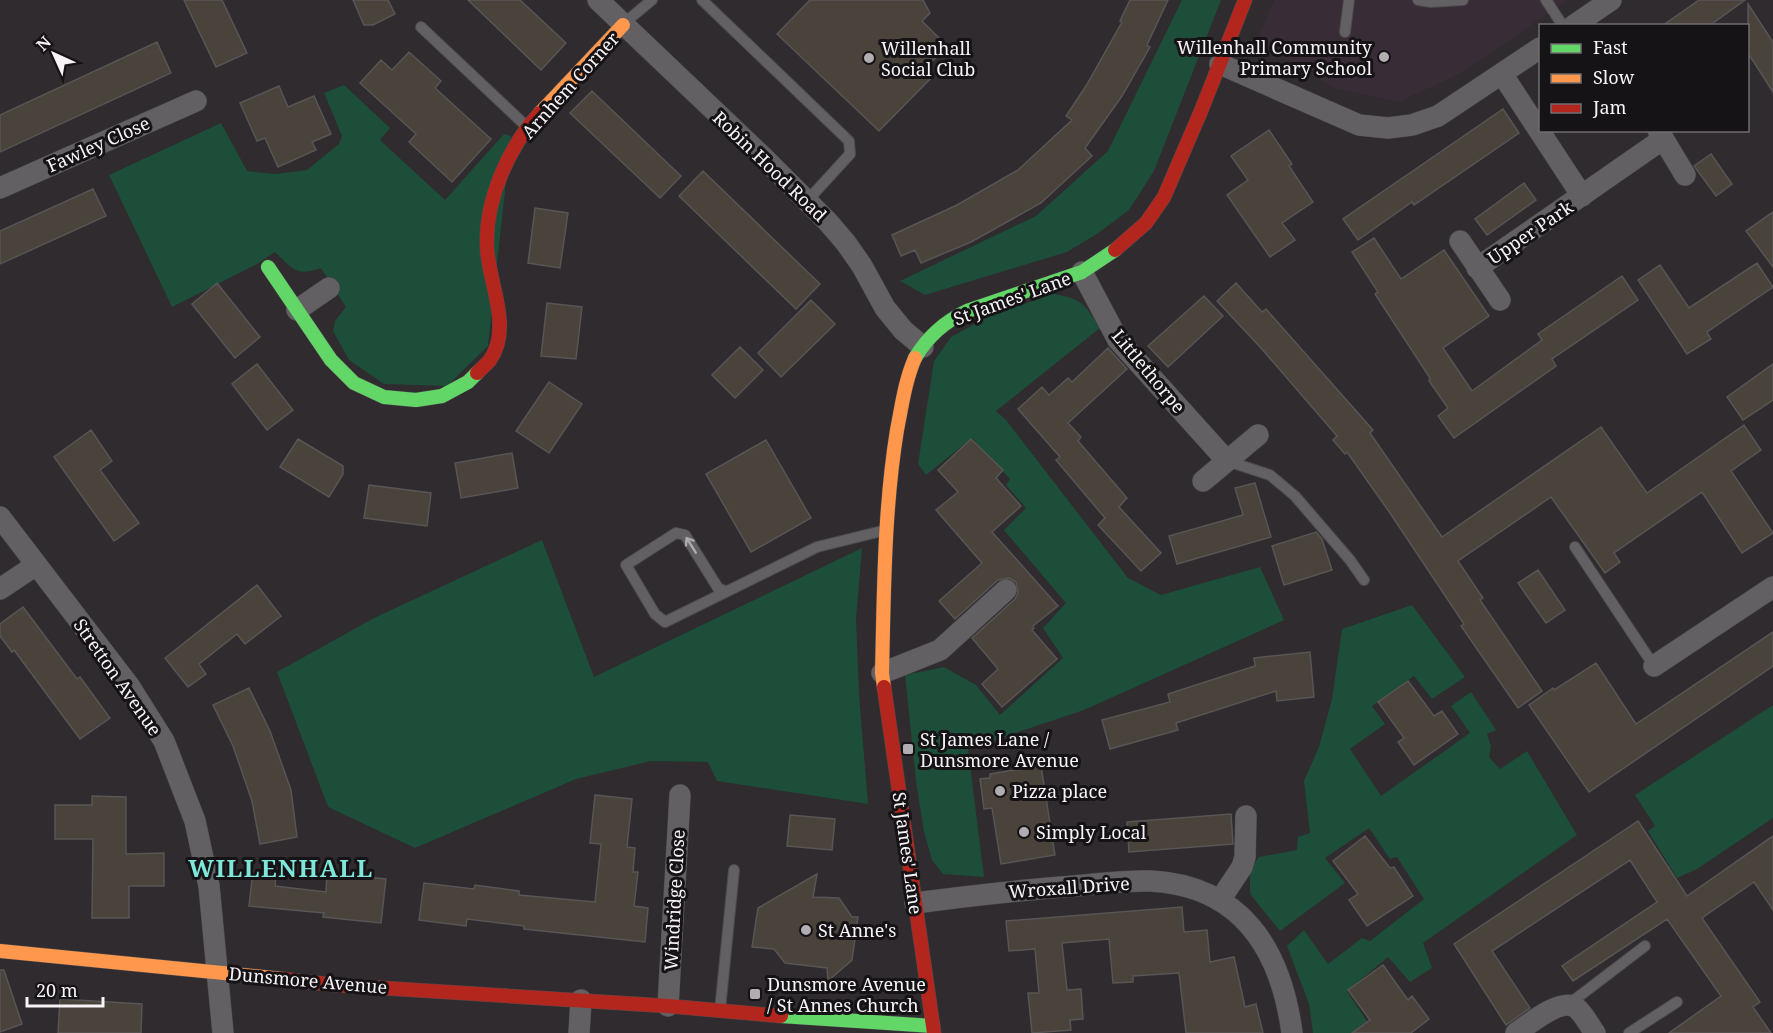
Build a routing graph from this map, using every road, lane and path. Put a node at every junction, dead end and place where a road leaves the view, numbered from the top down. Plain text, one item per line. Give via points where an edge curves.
1 (598, 0) edge
2 (652, 0) edge
3 (702, 0) edge
4 (1245, 0) edge
5 (1349, 0) edge
6 (1418, 0) edge
7 (1462, 0) edge
8 (1546, 0) edge
9 (1611, 0) edge
10 (1562, 24) edge
11 (1577, 24) edge
12 (623, 25) junction
13 (421, 27) dead end
14 (1345, 32) dead end
15 (1539, 49) edge
16 (1220, 64) junction
17 (1502, 74) junction
18 (195, 100) dead end
19 (527, 127) junction
20 (1539, 130) edge
21 (1540, 132) edge
22 (1661, 135) edge
23 (1685, 175) dead end
24 (0, 188) edge
25 (1582, 196) junction
26 (807, 201) junction
27 (1461, 241) dead end
28 (268, 267) dead end
29 (1477, 268) junction
30 (1082, 272) junction
31 (329, 288) dead end
32 (1500, 300) dead end
33 (297, 310) junction
34 (923, 347) junction
35 (1258, 435) dead end
36 (1227, 461) junction
37 (1203, 481) dead end
38 (0, 517) edge
39 (885, 530) junction
40 (1575, 547) dead end
41 (36, 565) junction
42 (1365, 580) dead end
43 (1773, 587) edge
44 (0, 589) edge
45 (1006, 590) dead end
46 (725, 591) junction
47 (1654, 666) joint
48 (882, 673) junction
49 (680, 795) dead end
50 (1246, 816) dead end
51 (734, 870) dead end
52 (1220, 900) junction
53 (915, 903) junction
54 (1645, 946) dead end
55 (0, 951) edge
56 (216, 971) junction
57 (581, 1000) junction
58 (1677, 1002) dead end
59 (1569, 1004) junction
60 (668, 1006) junction
61 (720, 1010) junction
62 (933, 1029) edge
63 (223, 1033) edge
64 (579, 1033) edge
65 (1292, 1033) edge
66 (1516, 1033) edge
67 (1595, 1033) edge
68 (1629, 1033) edge

1 - 12 street, Robin Hood Road
2 - 12 lane
3 - 26 lane via 849,141 850,154
4 - 16 street, St James' Lane
5 - 14 lane
6 - 7 lane
8 - 10 lane
9 - 11 street
12 - 19 street, Arnhem Corner
12 - 26 street, Robin Hood Road
13 - 19 lane
15 - 17 street
16 - 17 street via 1359,125 1388,128 1438,116
16 - 30 street, St James' Lane via 1164,197 1146,223 1121,246
17 - 20 street, Upper Park
18 - 24 street, Fawley Close
19 - 33 street, Arnhem Corner via 504,169 490,211 487,248 498,302 498,337 491,359 468,382 442,396 416,400 384,397 354,383 331,360
21 - 25 street, Upper Park
22 - 23 street, Upper Park
22 - 25 street, Upper Park
25 - 29 street, Upper Park
26 - 34 street, Robin Hood Road via 846,243 894,321
27 - 29 street, Upper Park
28 - 33 street, Arnhem Corner
29 - 32 street, Upper Park
30 - 34 street, St James' Lane via 967,311 944,324
30 - 36 street, Littlethorpe via 1118,340
31 - 33 street
34 - 39 street, St James' Lane via 911,367 904,391
35 - 36 street
36 - 37 street
36 - 42 lane, Littlethorpe via 1270,475 1287,489
38 - 41 street, Stretton Avenue
39 - 46 lane via 817,547
39 - 48 street, St James' Lane
40 - 47 lane
41 - 44 street
41 - 56 street, Stretton Avenue via 130,687 164,741 195,821 209,886
43 - 47 street
45 - 48 street via 940,650
46 -> 46 lane via 718,588 685,535 676,533 626,565 655,614 665,622
48 - 53 street, St James' Lane
49 - 60 street, Windridge Close
50 - 52 street via 1242,867
51 - 61 lane
52 - 53 street, Wroxall Drive via 1181,885 1142,881 1004,891
52 - 65 street, Wroxall Drive via 1245,919 1267,947 1286,999
53 - 62 street, St James' Lane
54 - 59 lane
55 - 56 street, Dunsmore Avenue
56 - 57 street, Dunsmore Avenue via 335,985
56 - 63 street, Stretton Avenue
57 - 60 street, Dunsmore Avenue
57 - 64 street
58 - 68 lane
59 - 66 street via 1551,1010
59 - 67 street via 1576,1007
60 - 61 street, Dunsmore Avenue
61 - 62 street, Dunsmore Avenue

